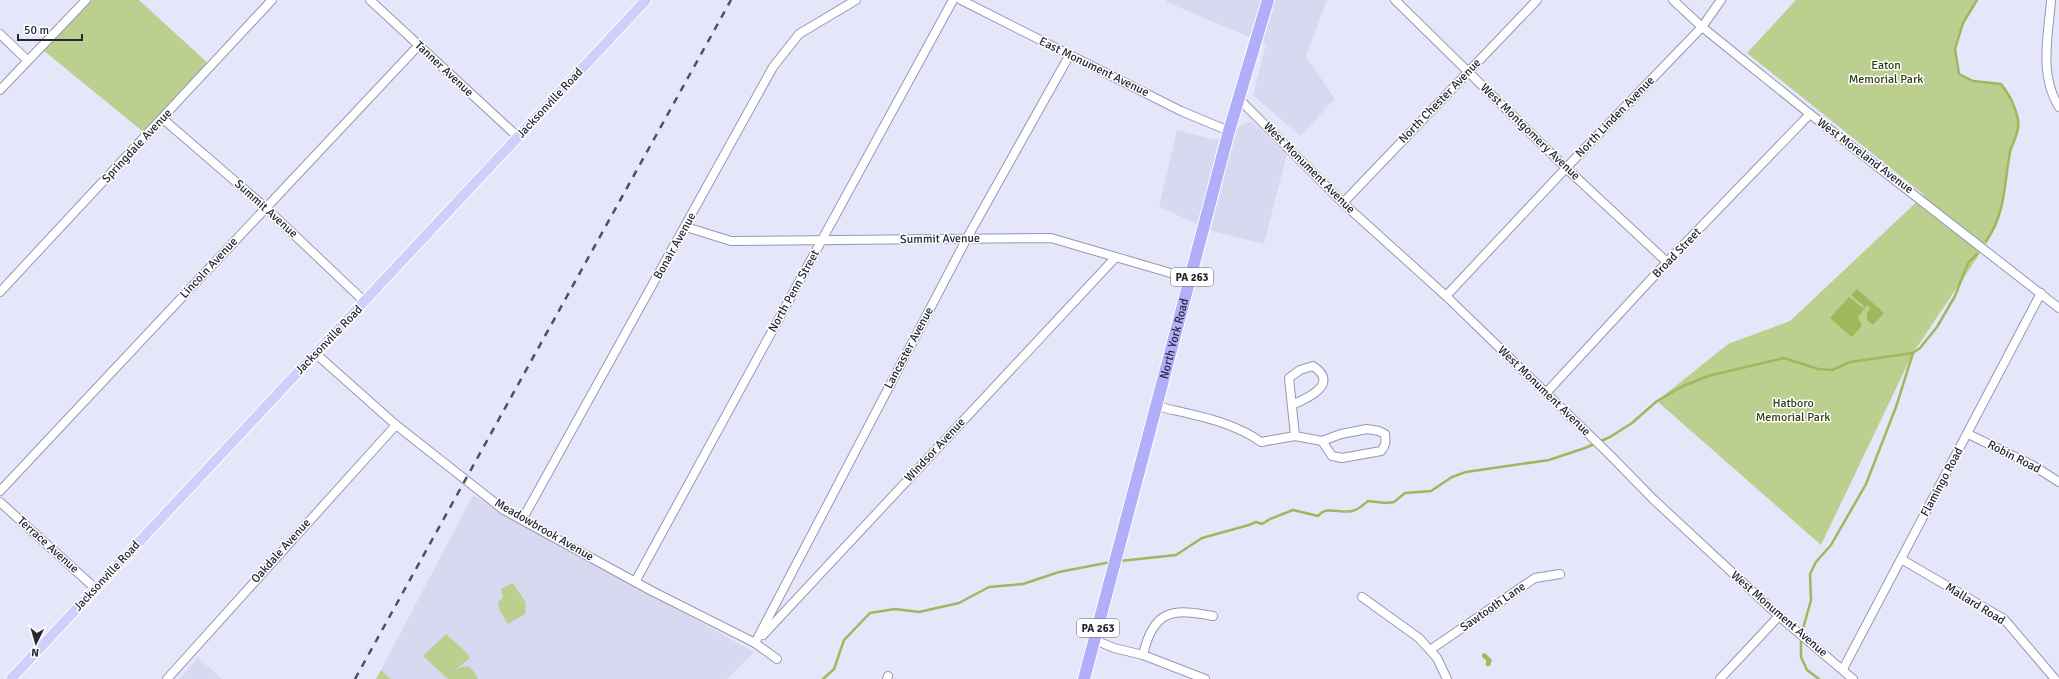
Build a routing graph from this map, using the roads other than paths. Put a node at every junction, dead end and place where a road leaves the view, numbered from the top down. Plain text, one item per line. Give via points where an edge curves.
1 (86, 0) edge
2 (272, 0) edge
3 (370, 0) edge
4 (646, 0) edge
5 (856, 0) edge
6 (953, 0) edge
7 (960, 0) edge
8 (1268, 0) edge
9 (1395, 0) edge
10 (1537, 0) edge
11 (1673, 0) edge
12 (1721, 0) edge
13 (2051, 2) dead end
14 (1702, 27) junction
15 (0, 34) edge
16 (418, 46) junction
17 (1069, 56) junction
18 (27, 60) junction
19 (1468, 72) junction
20 (0, 90) edge
21 (1238, 100) junction
22 (2059, 107) edge
23 (1810, 114) junction
24 (163, 119) junction
25 (1229, 131) junction
26 (518, 137) junction
27 (1566, 168) junction
28 (1343, 203) junction
29 (265, 207) junction
30 (686, 227) junction
31 (967, 238) junction
32 (822, 241) junction
33 (1115, 258) junction
34 (1667, 262) junction
35 (1191, 279) junction
36 (0, 292) edge
37 (2041, 293) junction
38 (1446, 296) junction
39 (365, 302) junction
40 (2059, 308) edge
41 (314, 353) junction
42 (1546, 393) junction
43 (1292, 404) junction
44 (1156, 406) junction
45 (396, 425) junction
46 (1968, 434) junction
47 (1294, 436) junction
48 (1322, 441) junction
49 (2059, 482) edge
50 (0, 491) edge
51 (0, 502) edge
52 (522, 520) junction
53 (1901, 559) junction
54 (1560, 574) dead end
55 (635, 582) junction
56 (96, 589) junction
57 (1362, 597) dead end
58 (1213, 616) dead end
59 (1779, 616) junction
60 (1095, 640) junction
61 (755, 643) junction
62 (1430, 650) junction
63 (1143, 655) junction
64 (777, 659) dead end
65 (1843, 669) junction
66 (11, 679) edge
67 (167, 679) edge
68 (1084, 679) edge
69 (1205, 679) edge
70 (1447, 679) edge
71 (1720, 679) edge
72 (1853, 679) edge
73 (2055, 679) edge

1 - 18 street
2 - 24 street, Springdale Avenue
3 - 16 street, Tanner Avenue
4 - 26 main road, Jacksonville Road
5 - 30 street, Bonair Avenue via 799,34 773,67
6 - 32 street, North Penn Street
7 - 17 street, East Monument Avenue
8 - 21 highway, North York Road / PA 263
9 - 19 street, West Montgomery Avenue
10 - 19 street, North Chester Avenue
11 - 14 street, West Moreland Avenue
12 - 14 street, North Linden Avenue
13 - 22 street via 2047,74 2052,96
14 - 23 street, West Moreland Avenue
14 - 27 street, North Linden Avenue
15 - 18 street
16 - 26 street, Tanner Avenue
16 - 29 street, Lincoln Avenue
17 - 25 street, East Monument Avenue via 1198,119
17 - 31 street, Lancaster Avenue
18 - 20 street
19 - 27 street, West Montgomery Avenue
19 - 28 street, North Chester Avenue
21 - 25 highway, North York Road / PA 263
21 - 28 street, West Monument Avenue
23 - 34 street, Broad Street
23 - 37 street, West Moreland Avenue
24 - 29 street, Summit Avenue
24 - 36 street, Springdale Avenue
25 - 35 highway, North York Road / PA 263
26 - 39 main road, Jacksonville Road
27 - 34 street, West Montgomery Avenue
27 - 38 street, North Linden Avenue
28 - 38 street, West Monument Avenue
29 - 39 street, Summit Avenue
29 - 50 street, Lincoln Avenue
30 - 32 street, Summit Avenue via 730,241
30 - 52 street, Bonair Avenue
31 - 32 street, Summit Avenue
31 - 33 street, Summit Avenue via 1051,238
31 - 61 street, Lancaster Avenue
32 - 55 street, North Penn Street
33 - 35 street, Summit Avenue
33 - 61 street, Windsor Avenue
34 - 42 street, Broad Street
35 - 44 highway, North York Road / PA 263
37 - 40 street, West Moreland Avenue
37 - 46 street, Flamingo Road
38 - 42 street, West Monument Avenue
39 - 41 main road, Jacksonville Road
41 - 45 street, Meadowbrook Avenue
41 - 56 main road, Jacksonville Road
42 - 59 street, West Monument Avenue via 1653,499
43 - 43 street via 1289,378 1300,370 1313,366 1320,371 1322,386 1318,392
43 - 47 street
44 - 47 street via 1229,425 1246,431 1261,442
44 - 60 highway, North York Road / PA 263
45 - 52 street, Meadowbrook Avenue via 480,493
45 - 67 street, Oakdale Avenue
46 - 49 street, Robin Road via 2034,466
46 - 53 street, Flamingo Road
47 - 48 street
48 - 48 street via 1367,429 1385,434 1386,446 1381,451 1342,458 1332,456
51 - 56 street, Terrace Avenue
52 - 55 street, Meadowbrook Avenue
53 - 65 street, Flamingo Road
53 - 73 street, Mallard Road via 2004,619
54 - 62 street, Sawtooth Lane via 1535,578
55 - 61 street, Meadowbrook Avenue
56 - 66 main road, Jacksonville Road
57 - 62 street via 1419,638
58 - 63 street via 1182,612 1160,618 1150,629
59 - 65 street, West Monument Avenue
59 - 71 street
60 - 63 street
60 - 68 highway, North York Road / PA 263
61 - 64 street, Meadowbrook Avenue
62 - 70 street via 1438,658
63 - 69 street
65 - 72 street, West Monument Avenue

